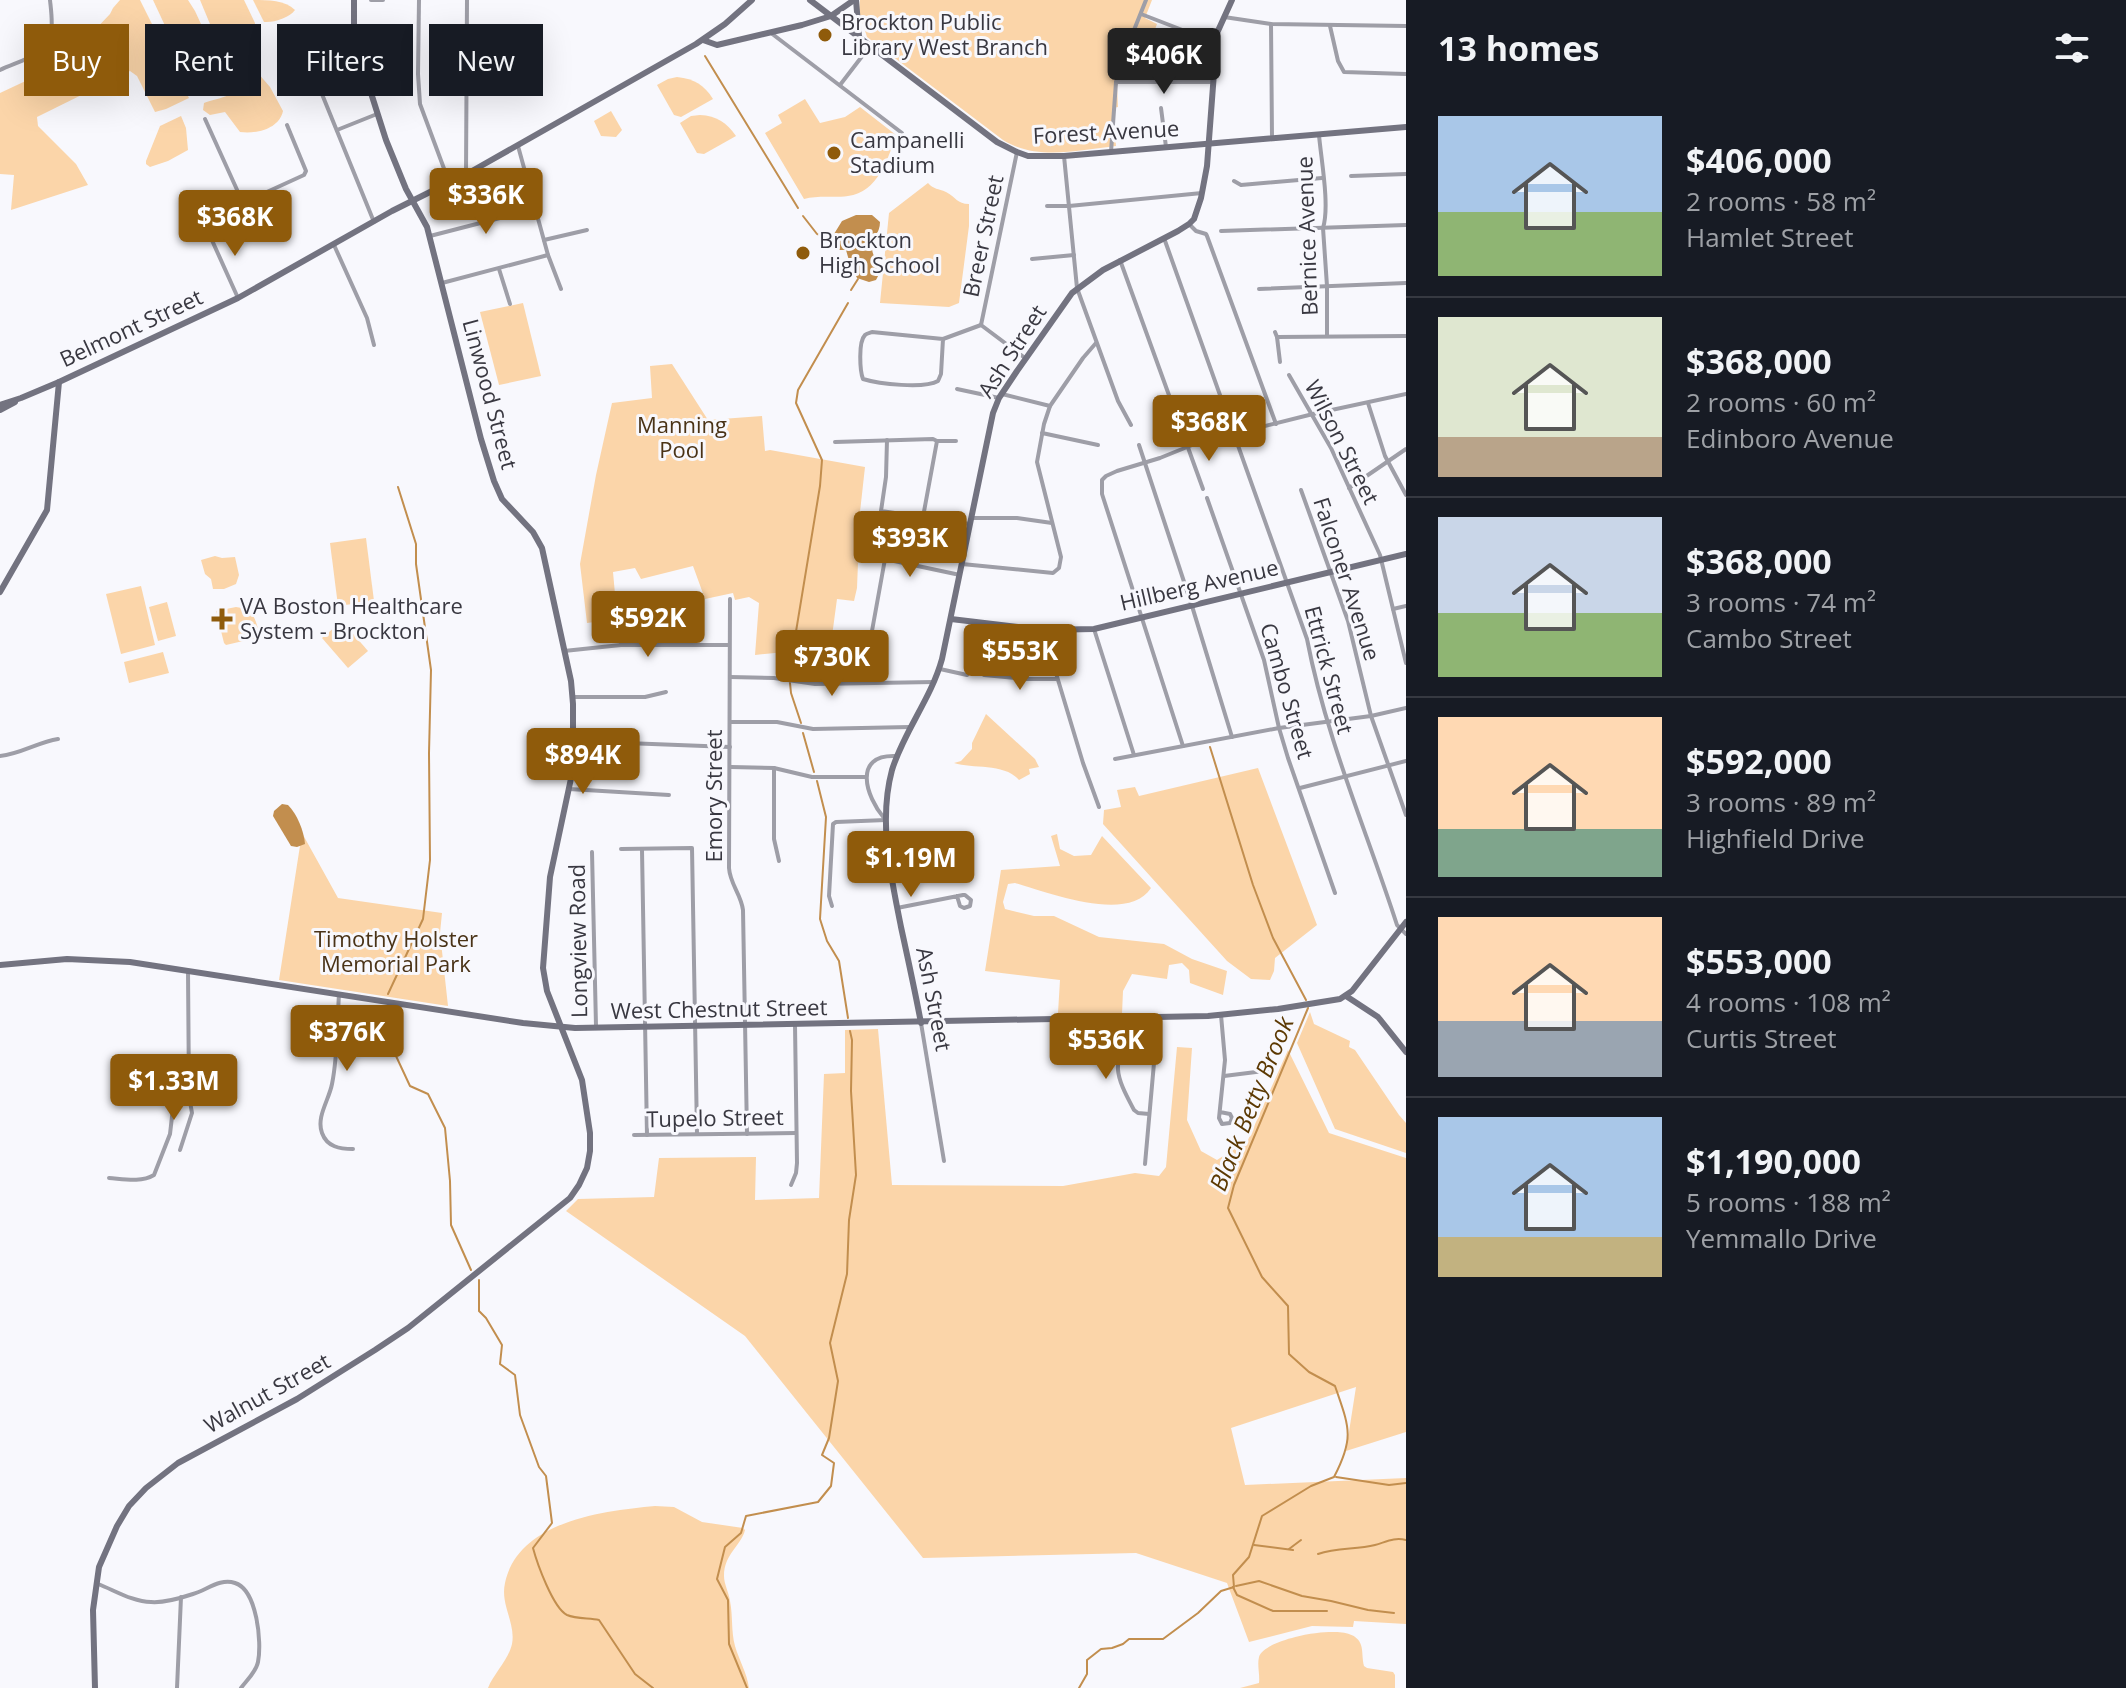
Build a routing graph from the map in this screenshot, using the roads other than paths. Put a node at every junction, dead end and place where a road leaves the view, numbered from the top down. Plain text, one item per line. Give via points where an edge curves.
1 (50, 0) edge
2 (354, 0) edge
3 (371, 0) edge
4 (383, 0) edge
5 (419, 0) edge
6 (467, 0) edge
7 (752, 0) edge
8 (810, 0) edge
9 (855, 0) edge
10 (1146, 0) edge
11 (1232, 0) edge
12 (1141, 14) junction
13 (831, 16) junction
14 (1224, 17) junction
15 (1271, 24) junction
16 (1330, 26) junction
17 (1406, 26) edge
18 (771, 33) junction
19 (859, 36) junction
20 (703, 40) junction
21 (1216, 43) junction
22 (870, 45) junction
23 (0, 70) edge
24 (1406, 74) edge
25 (1116, 82) junction
26 (1213, 82) junction
27 (840, 85) junction
28 (323, 96) edge
29 (1161, 108) dead end
30 (377, 114) junction
31 (205, 119) dead end
32 (287, 125) dead end
33 (1406, 127) edge
34 (337, 130) junction
35 (902, 133) dead end
36 (1319, 135) junction
37 (1272, 139) junction
38 (1209, 144) junction
39 (518, 145) junction
40 (1166, 147) junction
41 (1017, 152) junction
42 (1111, 152) junction
43 (1064, 156) junction
44 (466, 174) junction
45 (1406, 174) edge
46 (1351, 176) dead end
47 (1323, 178) junction
48 (1234, 181) dead end
49 (449, 182) junction
50 (1202, 193) junction
51 (413, 200) junction
52 (243, 203) junction
53 (1047, 206) dead end
54 (1069, 206) junction
55 (535, 209) junction
56 (374, 222) junction
57 (1189, 224) junction
58 (1406, 225) edge
59 (1323, 228) junction
60 (587, 230) dead end
61 (1221, 231) dead end
62 (430, 236) junction
63 (1164, 238) junction
64 (544, 240) junction
65 (334, 245) junction
66 (548, 255) junction
67 (1074, 255) junction
68 (1032, 259) dead end
69 (1120, 260) junction
70 (499, 269) junction
71 (442, 283) junction
72 (1406, 283) edge
73 (1327, 286) junction
74 (1077, 288) junction
75 (561, 289) dead end
76 (1259, 289) dead end
77 (238, 298) junction
78 (510, 304) dead end
79 (981, 325) junction
80 (1327, 336) junction
81 (1406, 336) edge
82 (943, 339) junction
83 (1096, 343) junction
84 (374, 345) dead end
85 (1025, 358) junction
86 (1280, 362) dead end
87 (1289, 375) dead end
88 (59, 382) junction
89 (957, 389) dead end
90 (1406, 394) edge
91 (1000, 396) junction
92 (1368, 403) junction
93 (1050, 406) junction
94 (0, 408) edge
95 (1313, 414) junction
96 (1276, 424) junction
97 (1131, 425) dead end
98 (1042, 433) junction
99 (1234, 434) junction
100 (887, 440) junction
101 (937, 441) junction
102 (956, 441) dead end
103 (835, 442) dead end
104 (1098, 445) dead end
105 (1139, 445) dead end
106 (1188, 446) junction
107 (1406, 449) edge
108 (1146, 462) junction
109 (1388, 462) junction
110 (1349, 488) junction
111 (1203, 489) dead end
112 (1301, 490) dead end
113 (1406, 495) edge
114 (1207, 498) dead end
115 (923, 517) junction
116 (971, 521) junction
117 (1052, 523) junction
118 (1406, 554) edge
119 (866, 555) dead end
120 (885, 559) junction
121 (1382, 560) junction
122 (962, 564) junction
123 (1329, 572) junction
124 (960, 575) junction
125 (1287, 583) junction
126 (0, 592) edge
127 (1242, 593) junction
128 (670, 598) dead end
129 (730, 599) dead end
130 (1192, 606) junction
131 (1406, 606) edge
132 (1393, 609) junction
133 (1143, 617) junction
134 (951, 619) junction
135 (1094, 629) junction
136 (1043, 630) junction
137 (621, 645) junction
138 (730, 645) junction
139 (564, 651) junction
140 (1406, 659) edge
141 (940, 669) junction
142 (967, 675) dead end
143 (984, 675) dead end
144 (730, 677) junction
145 (1057, 679) junction
146 (934, 682) junction
147 (865, 683) junction
148 (666, 692) dead end
149 (573, 697) junction
150 (1406, 708) edge
151 (1371, 716) junction
152 (1326, 721) junction
153 (730, 722) junction
154 (910, 727) junction
155 (1279, 728) junction
156 (1232, 737) junction
157 (58, 739) dead end
158 (574, 741) junction
159 (1183, 746) junction
160 (730, 747) junction
161 (1134, 755) junction
162 (0, 756) edge
163 (897, 757) junction
164 (1115, 759) dead end
165 (1406, 761) edge
166 (1388, 764) junction
167 (731, 767) junction
168 (774, 768) junction
169 (1345, 776) junction
170 (866, 777) junction
171 (1300, 788) junction
172 (569, 789) junction
173 (669, 795) dead end
174 (1099, 807) dead end
175 (1406, 815) edge
176 (886, 820) junction
177 (621, 849) dead end
178 (642, 849) junction
179 (592, 852) dead end
180 (779, 861) dead end
181 (1335, 893) dead end
182 (957, 896) dead end
183 (832, 906) dead end
184 (897, 908) junction
185 (1406, 922) edge
186 (1403, 932) edge
187 (0, 965) edge
188 (188, 971) junction
189 (339, 994) junction
190 (1346, 996) junction
191 (1221, 1015) junction
192 (1142, 1017) junction
193 (921, 1023) junction
194 (795, 1025) junction
195 (745, 1026) junction
196 (695, 1027) junction
197 (563, 1028) junction
198 (645, 1028) junction
199 (596, 1029) junction
200 (1142, 1042) junction
201 (1406, 1052) edge
202 (1272, 1070) dead end
203 (1224, 1076) junction
204 (189, 1096) junction
205 (1220, 1112) dead end
206 (1149, 1114) junction
207 (796, 1133) junction
208 (697, 1134) junction
209 (747, 1134) junction
210 (634, 1135) dead end
211 (647, 1135) junction
212 (353, 1149) dead end
213 (180, 1150) dead end
214 (944, 1161) dead end
215 (1145, 1164) dead end
216 (109, 1178) dead end
217 (791, 1185) dead end
218 (573, 1194) joint
219 (96, 1583) junction
220 (181, 1597) junction
221 (95, 1688) edge
222 (177, 1688) edge
223 (241, 1688) edge

1 - 23 street via 46,45
2 - 30 street, Linwood Street via 355,38
3 - 4 street
5 - 49 street via 420,104
6 - 44 street
7 - 20 street, Belmont Street
8 - 13 street, Forest Avenue
9 - 13 street
9 - 19 street
10 - 12 street
11 - 14 street
12 - 21 street
12 - 25 street
13 - 18 street
13 - 19 street, Forest Avenue
14 - 15 street
14 - 21 street
15 - 16 street
15 - 37 street
16 - 17 street
16 - 24 street via 1344,72
18 - 20 street via 717,45
18 - 27 street
19 - 22 street, Forest Avenue
20 - 39 street, Belmont Street
21 - 26 street
22 - 27 street
22 - 41 street, Forest Avenue
25 - 26 street
25 - 42 street
26 - 38 street
27 - 35 street
28 - 34 street
29 - 40 street
30 - 34 street
30 - 51 street, Linwood Street
31 - 52 street
32 - 52 street via 306,173
33 - 36 street, Forest Avenue
34 - 56 street
36 - 37 street, Forest Avenue
36 - 47 street, Bernice Avenue
37 - 38 street, Forest Avenue
38 - 40 street, Forest Avenue
38 - 50 street
39 - 44 street, Belmont Street
39 - 55 street
40 - 42 street, Forest Avenue
41 - 43 street, Forest Avenue
41 - 79 street, Breer Street
42 - 43 street, Forest Avenue
43 - 54 street
44 - 49 street, Belmont Street
45 - 46 street
47 - 48 street via 1241,185
47 - 59 street, Bernice Avenue
49 - 51 street, Belmont Street
50 - 54 street
50 - 57 street
51 - 56 street, Belmont Street
51 - 62 street, Linwood Street
52 - 77 street via 206,221
53 - 54 street
54 - 67 street
55 - 62 street
55 - 64 street
56 - 65 street, Belmont Street
57 - 63 street, Ash Street
57 - 96 street via 1207,236
58 - 59 street
59 - 61 street
59 - 73 street, Bernice Avenue
60 - 64 street
62 - 71 street, Linwood Street
63 - 69 street, Ash Street
63 - 99 street, Ettrick Street
64 - 66 street
65 - 77 street, Belmont Street
65 - 84 street
66 - 70 street
66 - 75 street
67 - 68 street
67 - 74 street
69 - 74 street, Ash Street
69 - 106 street
70 - 71 street
70 - 78 street
71 - 139 street, Linwood Street via 487,459 502,499 541,544
72 - 73 street
73 - 76 street
73 - 80 street, Bernice Avenue
74 - 83 street
74 - 85 street, Ash Street
77 - 88 street, Belmont Street
79 - 82 street
79 - 85 street
80 - 81 street
80 - 86 street, Wilson Street via 1276,335
82 - 82 street via 937,382 872,382 861,376 867,333
83 - 93 street
83 - 97 street
85 - 91 street, Ash Street
87 - 95 street, Wilson Street
88 - 94 street, Belmont Street
88 - 126 street via 47,510
89 - 91 street
90 - 92 street
91 - 93 street
91 - 116 street, Ash Street
92 - 95 street
92 - 109 street
93 - 98 street
95 - 96 street
95 - 110 street, Wilson Street
96 - 99 street
98 - 104 street
98 - 117 street via 1037,466
99 - 106 street
99 - 125 street, Ettrick Street
100 - 101 street
100 - 103 street
100 - 115 street via 881,511
101 - 102 street
101 - 115 street
105 - 108 street
106 - 108 street
106 - 111 street
107 - 109 street
108 - 130 street
108 - 133 street via 1102,480 1102,494
109 - 110 street
109 - 113 street
110 - 121 street, Wilson Street
112 - 123 street, Falconer Avenue
114 - 127 street, Cambo Street
115 - 116 street
116 - 117 street via 1017,518
116 - 122 street, Ash Street
117 - 122 street via 1061,557 1053,573
118 - 121 street, Hillberg Avenue
119 - 120 street
120 - 124 street
120 - 147 street
121 - 123 street, Hillberg Avenue
121 - 132 street, Wilson Street
122 - 124 street, Ash Street
123 - 125 street, Hillberg Avenue
123 - 151 street, Falconer Avenue via 1350,627
124 - 134 street, Ash Street
125 - 127 street, Hillberg Avenue
125 - 152 street, Ettrick Street via 1307,639
127 - 130 street, Hillberg Avenue
127 - 155 street, Cambo Street
128 - 137 street via 626,606
129 - 138 street, Emory Street
130 - 133 street, Hillberg Avenue
130 - 156 street
131 - 132 street
132 - 140 street, Wilson Street
133 - 135 street, Hillberg Avenue
133 - 159 street
134 - 136 street, Hillberg Avenue
134 - 141 street, Ash Street
135 - 136 street, Hillberg Avenue
135 - 161 street
136 - 145 street
137 - 138 street
137 - 139 street
138 - 144 street, Emory Street
139 - 149 street, Linwood Street
141 - 142 street
141 - 146 street, Ash Street
143 - 145 street
144 - 147 street
144 - 153 street, Emory Street
145 - 174 street
146 - 147 street
146 - 154 street, Ash Street
148 - 149 street
149 - 158 street, Linwood Street
150 - 151 street
151 - 152 street
151 - 166 street, Falconer Avenue
152 - 155 street
152 - 169 street, Ettrick Street
153 - 154 street via 813,729
153 - 160 street, Emory Street
154 - 163 street, Ash Street
155 - 156 street
155 - 171 street, Cambo Street
156 - 159 street
157 - 162 street
158 - 160 street
158 - 172 street, Linwood Street
159 - 161 street
160 - 167 street, Emory Street
161 - 164 street
163 - 170 street via 874,762
163 - 176 street, Ash Street
165 - 166 street
166 - 169 street
166 - 175 street, Falconer Avenue
167 - 168 street
167 - 195 street, Emory Street via 729,868 743,910
168 - 170 street via 812,777
168 - 180 street
169 - 171 street
169 - 186 street, Ettrick Street
170 - 176 street
171 - 181 street, Cambo Street
172 - 173 street
172 - 197 street, Linwood Street via 550,877 543,968
176 - 183 street via 833,824
176 - 184 street, Ash Street
177 - 178 street
178 - 196 street via 692,848
178 - 198 street
179 - 199 street, Longview Road
182 - 184 street
184 - 193 street, Ash Street
185 - 186 street
186 - 190 street
187 - 188 street, West Chestnut Street via 93,959
188 - 189 street, West Chestnut Street
188 - 204 street
189 - 197 street, West Chestnut Street
189 - 212 street via 333,1082 320,1127 331,1145
190 - 191 street, West Chestnut Street
190 - 201 street via 1386,1025
191 - 192 street, West Chestnut Street
191 - 203 street
192 - 193 street, West Chestnut Street
192 - 200 street
193 - 194 street, West Chestnut Street
193 - 214 street, Ash Street
194 - 195 street, West Chestnut Street
194 - 207 street
195 - 196 street, West Chestnut Street
195 - 209 street, Emory Street
196 - 198 street, West Chestnut Street
196 - 208 street
197 - 199 street, West Chestnut Street
197 - 218 street, Linwood Street via 582,1080 590,1133 588,1162
198 - 199 street, West Chestnut Street
198 - 211 street
200 - 206 street via 1154,1063
200 - 206 street via 1126,1050 1117,1070 1134,1110
202 - 203 street
203 - 205 street
204 - 213 street via 192,1113
204 - 216 street via 173,1110 154,1175
206 - 215 street
207 - 209 street, Tupelo Street
207 - 217 street via 797,1168
208 - 209 street, Tupelo Street
208 - 211 street, Tupelo Street
210 - 211 street, Tupelo Street
218 - 219 street, Walnut Street via 382,1346 154,1480 117,1526
219 - 220 street via 154,1603
219 - 221 street, Walnut Street
220 - 222 street
220 - 223 street via 226,1582 250,1595 260,1636 258,1662

